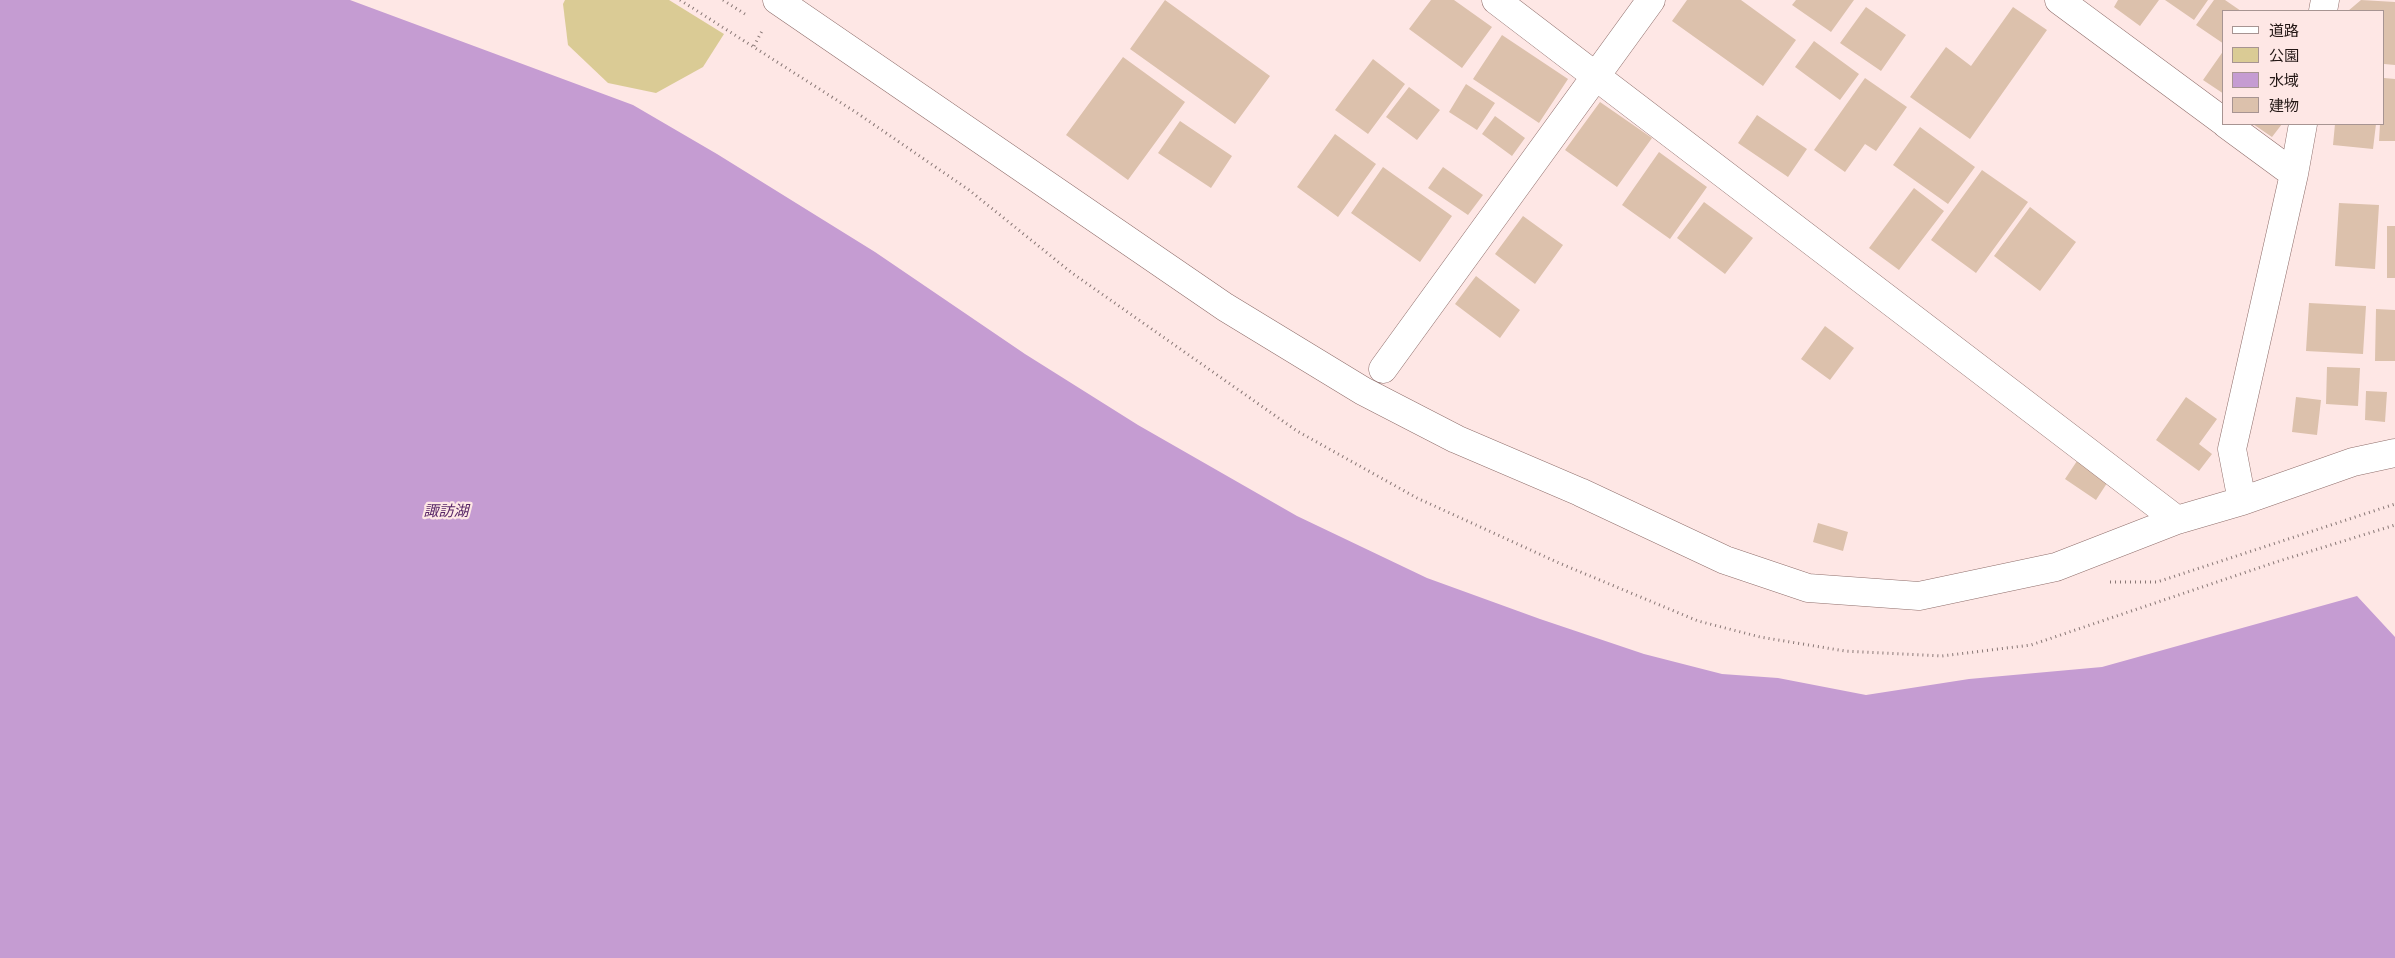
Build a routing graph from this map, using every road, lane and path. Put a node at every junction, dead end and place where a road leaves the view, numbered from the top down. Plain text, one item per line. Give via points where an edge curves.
1 (1496, 0) edge
2 (1651, 0) edge
3 (2059, 0) edge
4 (781, 1) edge
5 (764, 26) dead end
6 (754, 46) dead end
7 (1596, 76) junction
8 (2222, 121) edge
9 (2228, 125) edge
10 (2303, 125) edge
11 (2294, 174) junction
12 (1383, 369) dead end
13 (2395, 453) edge
14 (2242, 501) junction
15 (2395, 504) edge
16 (2177, 520) junction
17 (2108, 582) dead end

1 - 7 street
2 - 7 street
3 - 8 street
4 - 16 street via 1225,307 1363,391 1456,439 1580,492 1725,560 1808,588 1919,596 2056,567
5 - 6 path
7 - 12 street
7 - 16 street
9 - 11 street
10 - 11 street
11 - 14 street via 2232,449
13 - 14 street via 2353,462
14 - 16 street
15 - 17 path via 2157,582

